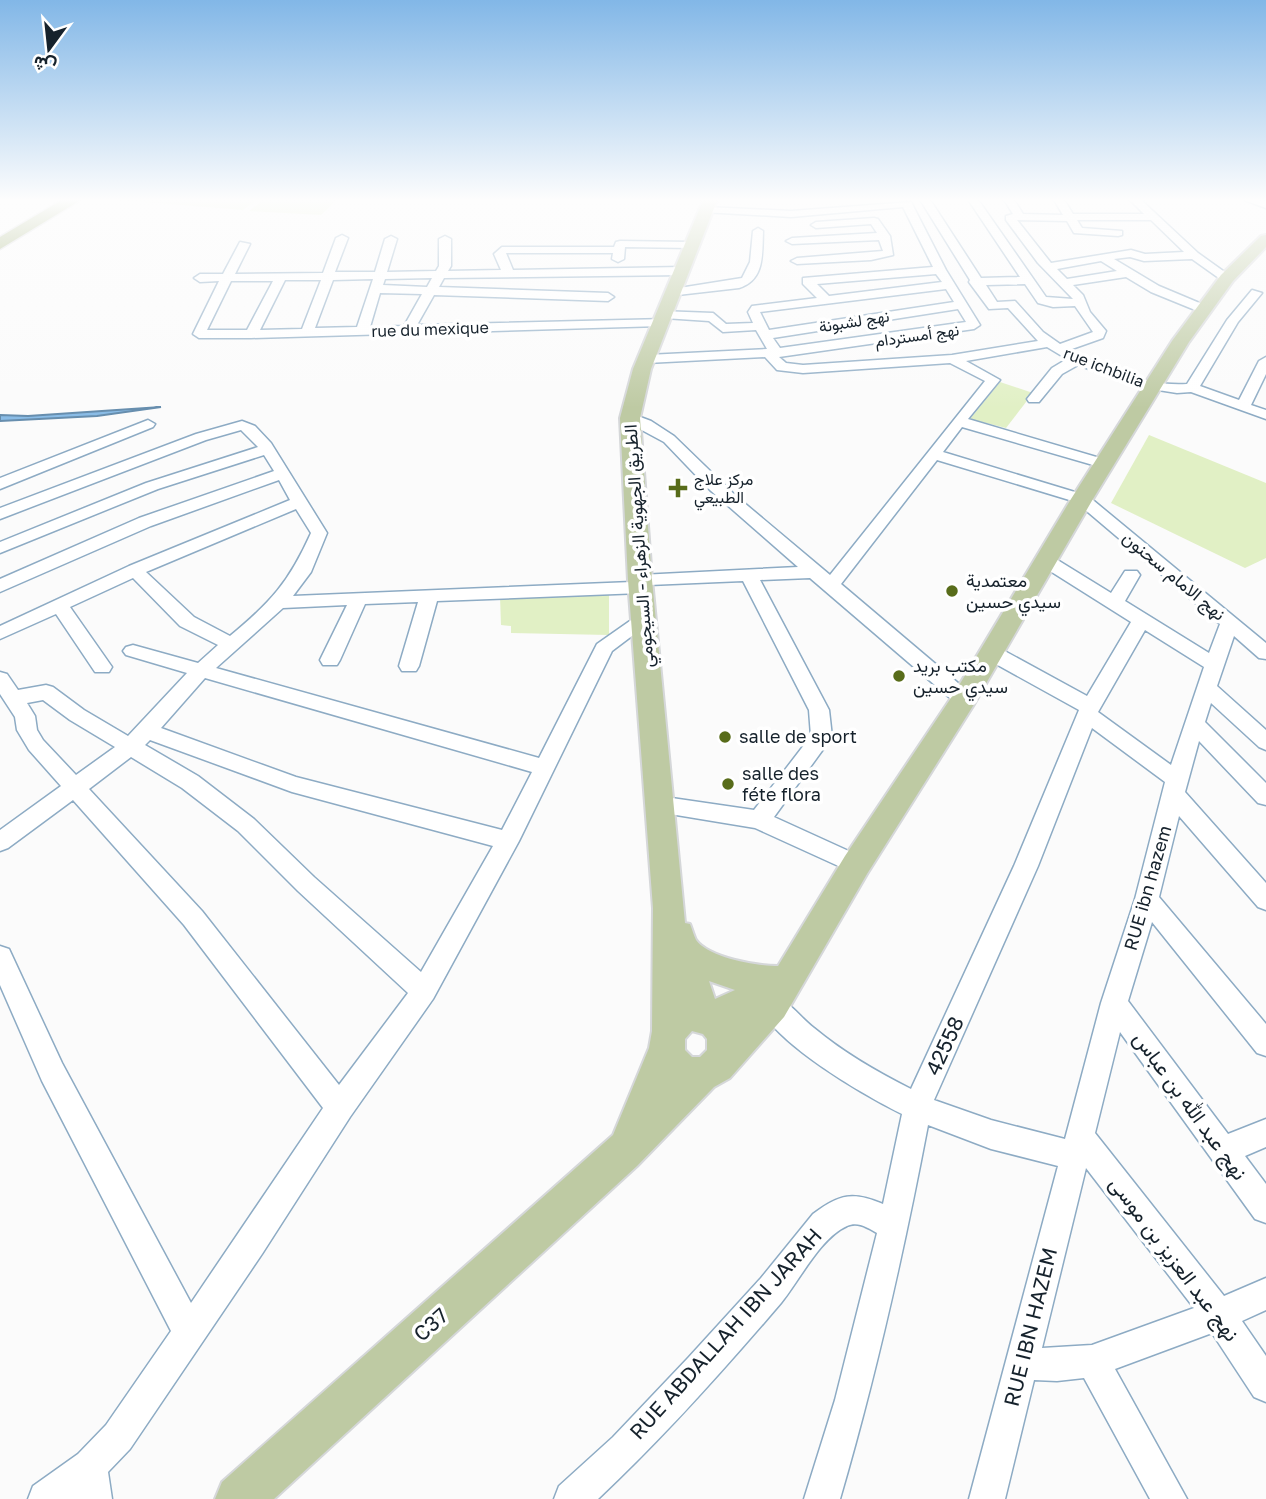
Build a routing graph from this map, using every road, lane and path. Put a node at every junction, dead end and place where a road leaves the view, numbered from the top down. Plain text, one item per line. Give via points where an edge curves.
1 (231, 268) edge
2 (330, 268) edge
3 (382, 268) edge
4 (443, 268) edge
5 (506, 268) edge
6 (615, 268) edge
7 (683, 268) edge
8 (754, 268) edge
9 (800, 268) edge
10 (966, 268) edge
11 (1019, 268) edge
12 (1049, 268) edge
13 (1119, 268) edge
14 (1212, 268) edge
15 (1252, 268) edge
16 (940, 270) joint
17 (615, 271) junction
18 (682, 271) junction
19 (508, 273) junction
20 (1127, 273) junction
21 (441, 274) junction
22 (200, 278) dead end
23 (226, 278) junction
24 (1026, 279) junction
25 (807, 281) junction
26 (278, 282) junction
27 (325, 282) junction
28 (378, 282) junction
29 (975, 282) junction
30 (1064, 283) junction
31 (950, 285) junction
32 (1242, 288) edge
33 (431, 290) junction
34 (608, 298) junction
35 (825, 300) junction
36 (1081, 302) junction
37 (961, 304) junction
38 (666, 310) junction
39 (1205, 310) junction
40 (608, 322) junction
41 (763, 330) junction
42 (407, 331) junction
43 (362, 332) junction
44 (307, 333) junction
45 (251, 334) junction
46 (1053, 346) junction
47 (772, 352) junction
48 (647, 359) junction
49 (952, 359) junction
50 (1078, 359) junction
51 (1264, 367) edge
52 (1153, 386) junction
53 (1192, 388) junction
54 (1034, 399) dead end
55 (1243, 407) junction
56 (1266, 415) edge
57 (630, 418) junction
58 (958, 421) junction
59 (148, 424) dead end
60 (266, 449) junction
61 (933, 454) junction
62 (1105, 464) junction
63 (283, 473) junction
64 (0, 484) edge
65 (1082, 499) junction
66 (299, 502) junction
67 (0, 514) edge
68 (0, 548) edge
69 (1045, 561) junction
70 (135, 570) junction
71 (815, 572) junction
72 (748, 573) junction
73 (1131, 575) dead end
74 (640, 584) junction
75 (831, 585) junction
76 (0, 586) edge
77 (429, 596) junction
78 (358, 600) junction
79 (278, 601) junction
80 (1115, 602) junction
81 (60, 606) junction
82 (1142, 619) junction
83 (644, 620) junction
84 (1230, 622) junction
85 (0, 633) edge
86 (230, 643) junction
87 (133, 651) dead end
88 (992, 653) junction
89 (1266, 653) edge
90 (330, 660) dead end
91 (1215, 665) junction
92 (409, 666) dead end
93 (102, 667) dead end
94 (200, 671) junction
95 (0, 679) edge
96 (1207, 688) junction
97 (15, 698) junction
98 (964, 699) junction
99 (1089, 710) junction
100 (1195, 724) junction
101 (147, 731) junction
102 (1266, 742) edge
103 (130, 747) junction
104 (544, 768) junction
105 (1176, 787) junction
106 (75, 790) junction
107 (1266, 797) edge
108 (658, 804) junction
109 (759, 820) junction
110 (508, 841) junction
111 (0, 842) edge
112 (856, 865) junction
113 (1147, 900) junction
114 (1266, 900) edge
115 (669, 908) junction
116 (683, 950) junction
117 (0, 957) edge
118 (781, 986) junction
119 (424, 991) junction
120 (1114, 1003) junction
121 (706, 1019) junction
122 (667, 1040) junction
123 (1266, 1044) edge
124 (713, 1065) junction
125 (918, 1105) junction
126 (340, 1107) junction
127 (1266, 1133) edge
128 (1076, 1145) junction
129 (1223, 1150) junction
130 (623, 1152) junction
131 (1266, 1208) edge
132 (894, 1226) junction
133 (1266, 1294) edge
134 (1219, 1315) junction
135 (189, 1332) junction
136 (1092, 1361) junction
137 (1022, 1363) junction
138 (1266, 1385) edge
139 (92, 1482) edge
140 (583, 1495) edge
141 (46, 1499) edge
142 (239, 1499) edge
143 (822, 1499) edge
144 (987, 1499) edge
145 (1169, 1499) edge

1 - 23 street
2 - 27 street
3 - 28 street
4 - 21 street
5 - 19 street
6 - 17 street
7 - 18 main road, الطريق الجهوية الزهراء - السيجومي
8 - 38 street via 748,280
9 - 25 street
10 - 29 street, rue ichbilia
11 - 24 street
12 - 30 street
13 - 20 street
14 - 32 street
15 - 32 main road, C37
16 - 25 street
16 - 31 street, نهج أمستردام
17 - 18 street
17 - 19 street
17 - 34 street
18 - 38 main road, الطريق الجهوية الزهراء - السيجومي
19 - 21 street
20 - 30 street
20 - 39 street
21 - 28 street
21 - 33 street
22 - 23 street
23 - 26 street
23 - 45 street, rue du mexique via 200,335
24 - 29 street
24 - 36 street via 1045,302
25 - 35 street
26 - 27 street
26 - 45 street
27 - 28 street
27 - 44 street
28 - 33 street
28 - 43 street
29 - 46 street, rue ichbilia via 993,306 1011,304
30 - 36 street
31 - 35 street
31 - 37 street, نهج أمستردام
32 - 39 main road, C37
32 - 53 street via 1233,320
33 - 34 street
33 - 42 street
34 - 40 street
35 - 41 street via 756,309
36 - 46 street via 1099,333
37 - 41 street, نهج لشبونة
37 - 47 street, نهج أمستردام via 973,326
38 - 40 street, rue du mexique
38 - 41 street, نهج لشبونة via 713,317 723,328
38 - 48 main road, الطريق الجهوية الزهراء - السيجومي
39 - 52 main road, C37
40 - 42 street, rue du mexique
41 - 47 street
42 - 43 street, rue du mexique
43 - 44 street, rue du mexique
44 - 45 street, rue du mexique
46 - 49 street
46 - 50 street, rue ichbilia
47 - 48 street
47 - 49 street via 780,366 795,369
48 - 57 main road, الطريق الجهوية الزهراء - السيجومي
49 - 58 street via 993,378
50 - 52 street, rue ichbilia
50 - 54 street via 1057,371
51 - 55 street
52 - 53 street, rue ichbilia
52 - 62 main road, C37
53 - 55 street, rue ichbilia
55 - 56 street, rue ichbilia
57 - 71 street via 677,444 714,485
57 - 74 main road, الطريق الجهوية الزهراء - السيجومي
58 - 61 street
58 - 62 street
59 - 64 street
60 - 63 street
60 - 67 street via 246,426 230,428
60 - 68 street via 152,486
61 - 65 street
61 - 75 street
62 - 65 main road, C37
63 - 66 street
63 - 76 street via 145,522
65 - 69 main road, C37
65 - 84 street, نهج الامام سحنون
66 - 70 street
66 - 79 street via 319,533 302,572
69 - 80 street
69 - 88 main road, C37
70 - 81 street
70 - 86 street via 173,613
71 - 72 street
71 - 75 street
72 - 74 street
72 - 109 street via 822,721 822,737
73 - 80 street
74 - 77 street
74 - 83 main road, الطريق الجهوية الزهراء - السيجومي
75 - 98 street
77 - 78 street
77 - 92 street
78 - 79 street
78 - 90 street
79 - 86 street
80 - 82 street
81 - 85 street
81 - 93 street
82 - 91 street
82 - 99 street, 42558
83 - 104 street via 604,648
83 - 108 main road, الطريق الجهوية الزهراء - السيجومي
84 - 89 street, نهج الامام سحنون
84 - 91 street, RUE ibn hazem
86 - 94 street
87 - 94 street
88 - 98 main road, C37
88 - 99 street
91 - 96 street, RUE ibn hazem
94 - 101 street
94 - 104 street
95 - 97 street
96 - 100 street, RUE ibn hazem
96 - 102 street
97 - 103 street via 46,692
97 - 106 street via 36,745
98 - 112 main road, C37
99 - 105 street
99 - 125 street, 42558 via 1026,866
100 - 105 street, RUE ibn hazem
100 - 107 street
101 - 103 street
101 - 110 street via 292,784
103 - 106 street
103 - 119 street via 190,782 246,825
104 - 110 street
105 - 113 street, RUE ibn hazem
105 - 114 street
106 - 111 street
106 - 126 street via 193,918
108 - 109 street
108 - 115 main road, الطريق الجهوية الزهراء - السيجومي
109 - 112 street
110 - 119 street
112 - 118 main road, C37
113 - 120 street, RUE ibn hazem
113 - 123 street
115 - 116 main road
115 - 122 main road
116 - 118 main road via 718,970
116 - 121 main road
117 - 135 street via 52,1072
118 - 121 main road
118 - 124 main road, C37 via 743,1041
118 - 125 street via 791,1027 877,1088
119 - 126 street
120 - 128 street, RUE ibn hazem
120 - 129 street, نهج عبد الله بن عباس
121 - 122 main road via 684,1019
121 - 124 main road via 723,1034 726,1045
122 - 124 main road via 670,1061 679,1069
122 - 130 main road
124 - 130 main road, C37
125 - 128 street via 1015,1144
125 - 132 street, 42558
126 - 135 street
127 - 129 street
128 - 134 street, نهج عبد العزيز بن موسى
128 - 137 street, RUE IBN HAZEM
129 - 131 street, نهج عبد الله بن عباس
130 - 142 main road, C37
132 - 140 street, RUE ABDALLAH IBN JARAH via 862,1210 848,1209 824,1224 775,1286
132 - 143 street, 42558 via 852,1400
133 - 134 street
134 - 136 street
134 - 138 street, نهج عبد العزيز بن موسى
135 - 139 street
136 - 137 street
136 - 145 street
137 - 144 street, RUE IBN HAZEM
139 - 141 street

